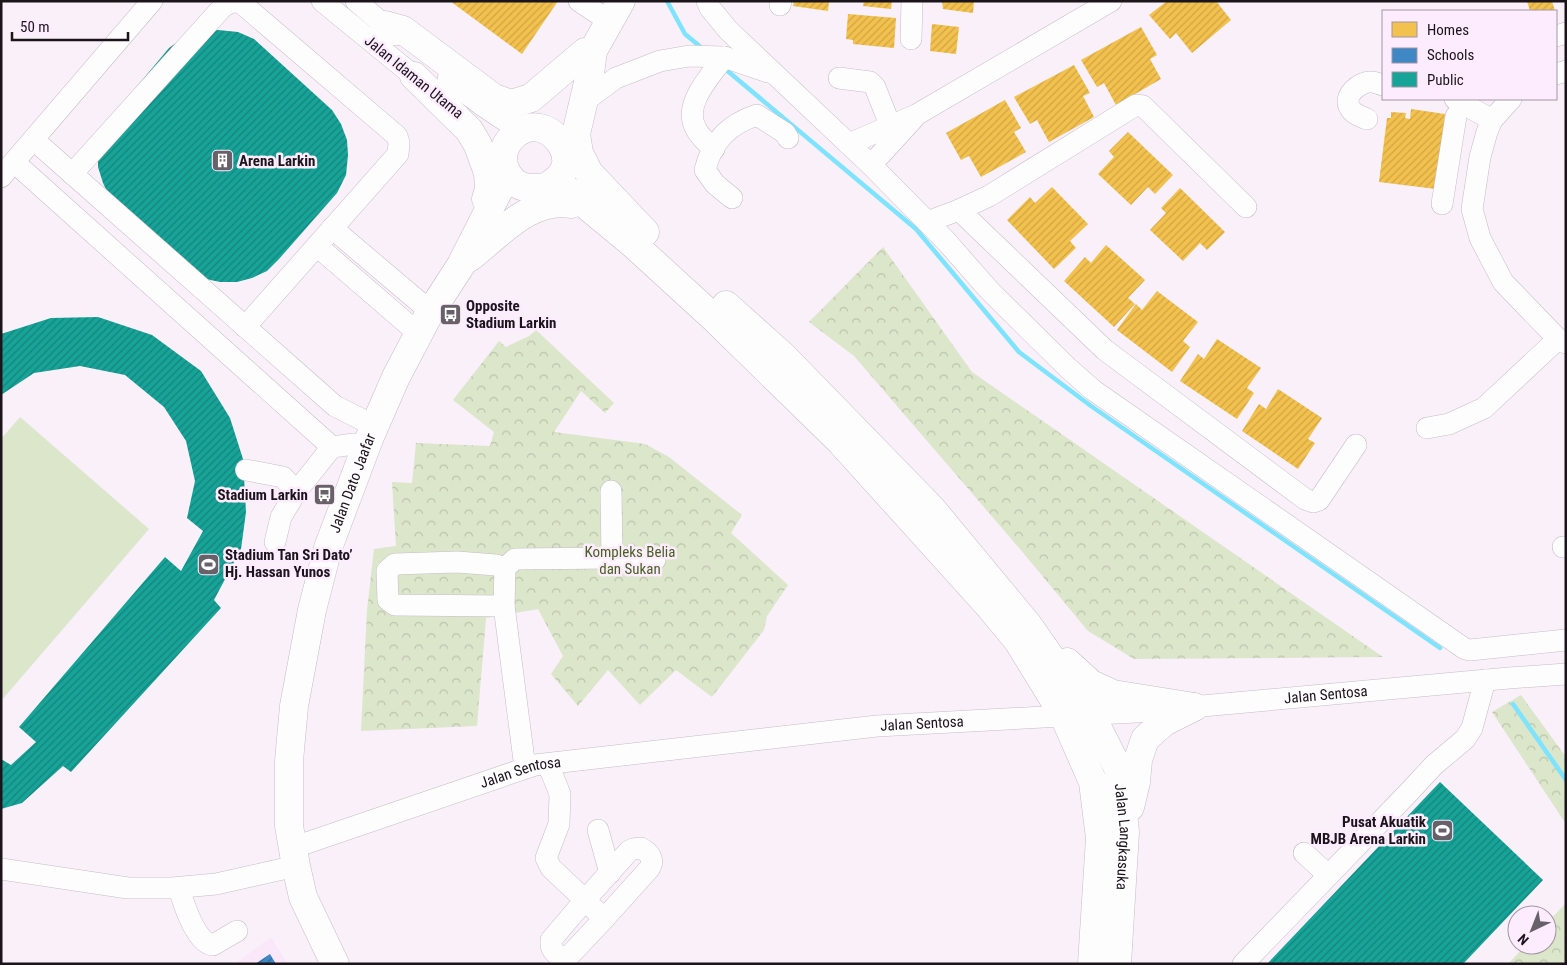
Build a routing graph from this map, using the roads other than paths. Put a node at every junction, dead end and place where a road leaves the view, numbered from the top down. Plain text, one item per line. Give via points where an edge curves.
1 (152, 1) edge
2 (322, 1) edge
3 (356, 1) edge
4 (579, 1) edge
5 (706, 1) edge
6 (912, 1) edge
7 (1111, 1) edge
8 (385, 25) junction
9 (602, 32) edge
10 (911, 39) dead end
11 (719, 61) junction
12 (773, 74) junction
13 (414, 76) junction
14 (839, 78) dead end
15 (1382, 85) edge
16 (1510, 100) edge
17 (582, 103) junction
18 (1456, 107) edge
19 (916, 115) junction
20 (1366, 119) dead end
21 (1492, 120) junction
22 (890, 125) junction
23 (523, 129) junction
24 (788, 138) dead end
25 (34, 140) junction
26 (849, 144) junction
27 (714, 149) junction
28 (565, 154) junction
29 (872, 165) junction
30 (8, 170) edge
31 (72, 174) junction
32 (521, 176) junction
33 (732, 198) dead end
34 (1442, 204) dead end
35 (1246, 207) dead end
36 (964, 214) junction
37 (927, 222) junction
38 (332, 228) junction
39 (639, 238) junction
40 (946, 241) junction
41 (317, 246) junction
42 (465, 256) junction
43 (425, 323) junction
44 (245, 326) junction
45 (1562, 341) edge
46 (1427, 428) dead end
47 (370, 438) junction
48 (1356, 445) dead end
49 (332, 447) junction
50 (246, 470) dead end
51 (611, 491) dead end
52 (296, 492) junction
53 (275, 542) dead end
54 (612, 558) junction
55 (655, 560) dead end
56 (505, 568) junction
57 (504, 606) junction
58 (1028, 625) junction
59 (1566, 640) edge
60 (1566, 674) edge
61 (1485, 680) junction
62 (1194, 706) junction
63 (1091, 714) junction
64 (1064, 716) junction
65 (548, 764) junction
66 (525, 768) junction
67 (598, 830) dead end
68 (1125, 832) junction
69 (1304, 853) dead end
70 (294, 857) junction
71 (1, 869) edge
72 (610, 873) junction
73 (1328, 875) junction
74 (179, 888) junction
75 (303, 897) junction
76 (585, 900) junction
77 (604, 919) junction
78 (237, 931) dead end
79 (315, 964) edge
80 (335, 964) edge
81 (1092, 964) edge
82 (1117, 964) edge
83 (1243, 964) edge

1 - 25 street
2 - 13 street, Jalan Idaman Utama
3 - 8 street, Jalan Idaman Utama
4 - 9 street
5 - 12 street via 728,30
6 - 10 street
7 - 19 street
8 - 9 main road via 403,30 494,98 510,104 531,98
8 - 23 street, Jalan Idaman Utama via 474,101
9 - 17 main road
9 - 23 main road
9 - 28 main road via 570,100
11 - 12 street
11 - 17 street via 689,56 660,61 616,78
11 - 27 street via 695,98 692,114 695,128
12 - 26 street
13 - 32 street, Jalan Idaman Utama via 484,134
13 - 42 main road via 468,130 478,145 488,173 489,189
14 - 22 street via 870,82
15 - 20 street via 1370,82 1356,87 1349,95 1347,104 1358,116
16 - 21 street
17 - 39 main road via 576,134 579,153 589,173
18 - 21 street
18 - 34 street
19 - 22 street
19 - 29 street
21 - 45 street via 1480,157 1472,209 1480,238 1503,282
22 - 26 street
23 - 28 main road via 540,128 554,134
23 - 32 main road via 506,145
24 - 27 street via 757,115 740,120 725,131
25 - 30 street
25 - 31 street
26 - 29 street
27 - 33 street via 705,170 715,184
28 - 32 main road via 564,170 558,178
28 - 39 main road via 584,180
29 - 37 street
30 - 49 street
31 - 38 street via 220,10 230,2 240,2 397,136 398,154
31 - 44 street
32 - 39 main road via 569,191
32 - 42 main road, Jalan Dato Jaafar
35 - 36 street via 1143,106 1136,105
36 - 37 street
36 - 40 street
36 - 48 street via 1105,350 1305,499 1320,500
37 - 40 street
38 - 41 street
38 - 43 street
39 - 42 main road via 570,204 553,203 533,208
39 - 58 main road via 783,356 931,508
39 - 64 main road via 715,319 853,456 990,607 1018,641
40 - 59 street via 989,290 1093,390 1461,646 1470,650
41 - 43 street
41 - 44 street
42 - 43 main road, Jalan Dato Jaafar
43 - 47 main road, Jalan Dato Jaafar via 396,377
44 - 47 street
45 - 46 street via 1484,408 1449,424
47 - 49 street
47 - 70 main road, Jalan Dato Jaafar via 328,548 305,645 294,706 289,761 288,800
49 - 52 street
50 - 52 street via 283,477
51 - 54 street
52 - 53 street via 281,517
54 - 55 street
54 - 56 street via 515,559
56 - 57 street
56 - 57 street via 457,562 396,564 387,571 388,600 395,605
57 - 66 street
58 - 62 main road via 1091,684 1113,694
58 - 63 main road, Jalan Langkasuka
60 - 61 street, Jalan Sentosa
61 - 62 street, Jalan Sentosa
61 - 73 street via 1472,728 1465,739 1434,766
62 - 63 street, Jalan Sentosa
62 - 68 main road via 1164,722 1145,739
63 - 64 street, Jalan Sentosa
63 - 68 main road, Jalan Langkasuka via 1118,768
64 - 65 street, Jalan Sentosa via 877,726
64 - 81 main road via 1093,782 1100,838
65 - 66 street, Jalan Sentosa
65 - 76 street via 560,794 559,824 546,858 551,868
66 - 70 street, Jalan Sentosa
67 - 72 street
68 - 82 main road, Jalan Langkasuka
69 - 73 street
70 - 74 street, Jalan Sentosa via 216,884
70 - 75 main road, Jalan Dato Jaafar
71 - 74 street, Jalan Sentosa via 128,888
72 - 76 street
72 - 77 street via 633,849 642,848 651,856 649,869
73 - 83 street
74 - 78 street via 186,912 204,942 213,945
75 - 79 main road, Jalan Dato Jaafar via 303,933
75 - 80 main road, Jalan Dato Jaafar
76 - 77 street
76 - 77 street via 554,936 551,944 554,952 569,956

